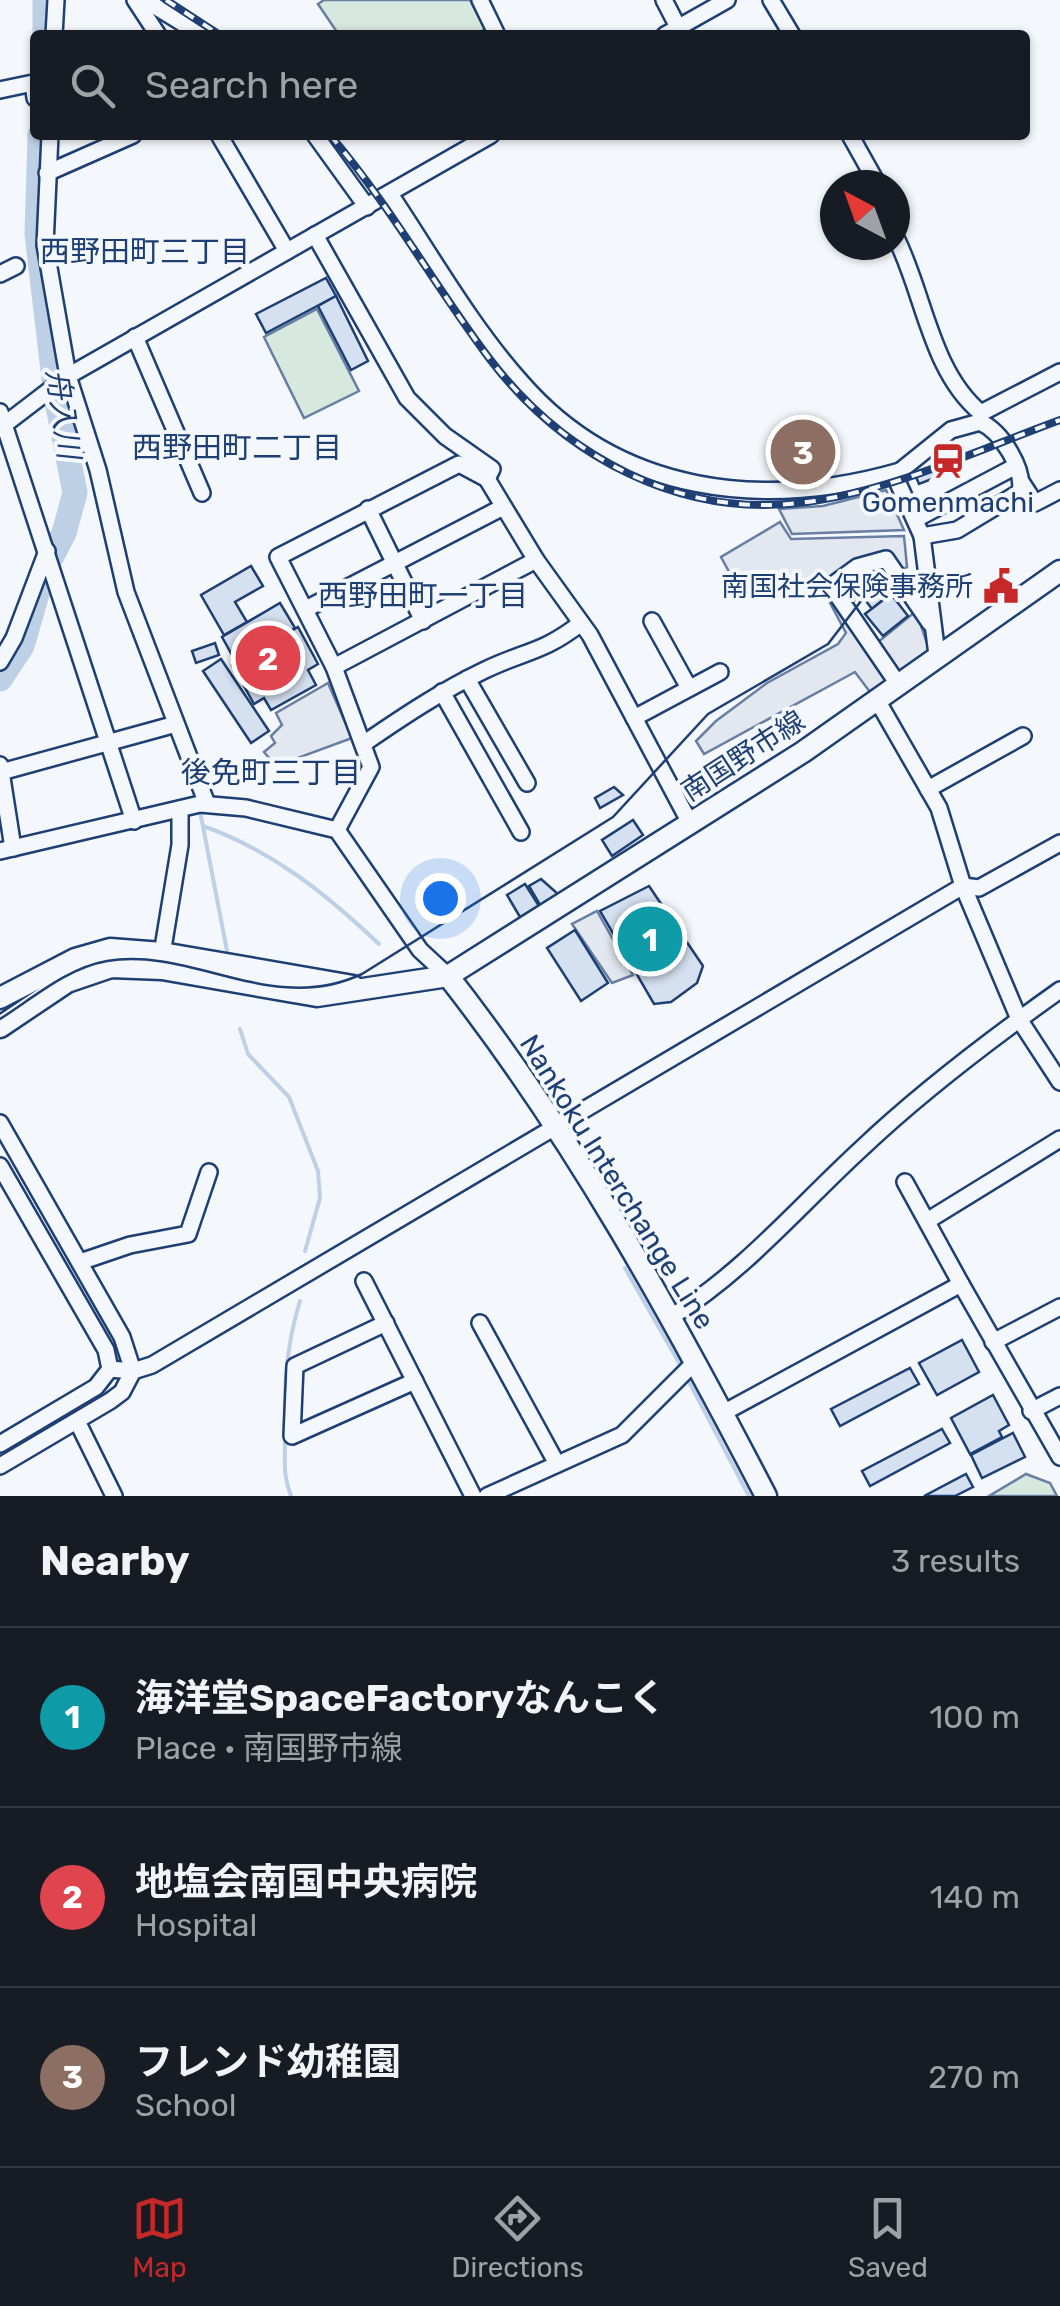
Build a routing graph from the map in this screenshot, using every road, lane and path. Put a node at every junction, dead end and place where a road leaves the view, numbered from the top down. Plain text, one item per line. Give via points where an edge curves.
1 (56, 0) edge
2 (136, 0) edge
3 (146, 0) edge
4 (480, 0) edge
5 (664, 0) edge
6 (727, 0) edge
7 (771, 0) edge
8 (54, 30) edge
9 (155, 30) edge
10 (194, 30) edge
11 (495, 30) edge
12 (672, 30) edge
13 (674, 30) edge
14 (789, 30) edge
15 (30, 82) edge
16 (0, 90) edge
17 (49, 140) edge
18 (122, 140) edge
19 (222, 140) edge
20 (318, 140) edge
21 (483, 140) edge
22 (853, 140) edge
23 (870, 170) edge
24 (46, 173) junction
25 (390, 194) junction
26 (367, 207) junction
27 (316, 235) junction
28 (287, 251) junction
29 (908, 260) edge
30 (16, 266) dead end
31 (0, 274) edge
32 (135, 337) junction
33 (1060, 372) edge
34 (59, 383) junction
35 (981, 418) junction
36 (2, 422) edge
37 (1016, 466) junction
38 (900, 471) junction
39 (487, 479) junction
40 (1019, 490) junction
41 (1060, 490) edge
42 (202, 493) dead end
43 (502, 507) junction
44 (368, 509) junction
45 (919, 527) junction
46 (47, 553) junction
47 (536, 560) junction
48 (395, 564) junction
49 (1060, 571) edge
50 (306, 609) junction
51 (423, 621) junction
52 (652, 621) dead end
53 (582, 623) junction
54 (930, 623) junction
55 (937, 655) junction
56 (0, 662) edge
57 (334, 667) junction
58 (720, 672) dead end
59 (468, 679) junction
60 (898, 684) junction
61 (689, 688) junction
62 (442, 692) junction
63 (877, 700) junction
64 (634, 718) junction
65 (176, 724) junction
66 (1024, 736) dead end
67 (366, 742) junction
68 (110, 744) junction
69 (1, 768) edge
70 (527, 783) dead end
71 (928, 790) junction
72 (207, 804) junction
73 (180, 809) junction
74 (134, 821) junction
75 (690, 823) junction
76 (336, 830) junction
77 (521, 832) dead end
78 (1060, 843) edge
79 (6, 850) edge
80 (964, 886) junction
81 (161, 961) junction
82 (448, 976) junction
83 (1060, 990) edge
84 (0, 998) edge
85 (1019, 1019) junction
86 (0, 1027) edge
87 (1060, 1082) edge
88 (0, 1124) edge
89 (558, 1127) junction
90 (1060, 1138) edge
91 (1, 1172) edge
92 (209, 1172) dead end
93 (905, 1182) dead end
94 (927, 1221) junction
95 (80, 1262) junction
96 (364, 1281) dead end
97 (961, 1284) junction
98 (1060, 1306) edge
99 (671, 1317) junction
100 (386, 1323) junction
101 (480, 1323) dead end
102 (994, 1342) junction
103 (695, 1362) junction
104 (110, 1369) junction
105 (133, 1371) junction
106 (415, 1382) junction
107 (1060, 1396) edge
108 (1031, 1411) junction
109 (723, 1414) junction
110 (76, 1421) junction
111 (0, 1444) edge
112 (1060, 1458) edge
113 (557, 1464) junction
114 (0, 1466) edge
115 (114, 1496) edge
116 (472, 1496) edge
117 (487, 1496) edge
118 (766, 1496) edge

1 - 8 street
2 - 9 street
3 - 10 street
4 - 11 street
5 - 12 street
6 - 13 street
7 - 14 street
15 - 16 street
17 - 24 street
18 - 24 street
19 - 28 street
20 - 26 street
21 - 25 street
22 - 23 street
24 - 34 street via 45,245
25 - 26 street
25 - 38 street via 521,382 573,429 624,460 663,476 755,493 824,488
26 - 27 street
27 - 28 street
27 - 39 street via 406,398 492,469
28 - 32 street
29 - 35 street via 945,364
30 - 31 street
32 - 34 street
32 - 42 street
33 - 35 street
34 - 36 street
34 - 65 street via 98,470 126,592
35 - 37 street
35 - 38 street via 951,430
36 - 46 street
37 - 40 street
37 - 45 street
38 - 45 street via 898,483
39 - 43 street
39 - 44 street via 458,464
40 - 41 street via 1035,504
40 - 45 street via 958,530
43 - 47 street
43 - 48 street
44 - 48 street
44 - 50 street via 278,557
45 - 54 street
46 - 56 street
46 - 68 street
47 - 51 street
47 - 53 street
48 - 50 street
48 - 51 street
49 - 55 main road, 南国野市線
50 - 57 street
51 - 57 street
52 - 61 street
53 - 59 street via 535,654
53 - 64 street
54 - 55 street
54 - 60 street via 886,559 857,567 831,586
55 - 60 main road, 南国野市線
57 - 67 street
58 - 61 street
59 - 62 street
59 - 70 street
60 - 63 main road, 南国野市線
61 - 64 street
62 - 67 street
62 - 77 street
63 - 71 street
63 - 75 main road, 南国野市線
64 - 75 street
65 - 68 street
65 - 72 street
66 - 71 street
67 - 76 street via 371,767
68 - 69 street
68 - 74 street
69 - 79 street
71 - 80 street
72 - 73 street
72 - 76 street
73 - 74 street
73 - 81 street
74 - 79 street
75 - 82 main road, 南国野市線
76 - 82 street via 420,950
78 - 80 street via 979,888
80 - 85 street
80 - 89 street
81 - 82 main road via 368,990
81 - 84 main road via 99,951
81 - 86 main road via 86,973
82 - 89 main road, Nankoku Interchange Line
83 - 85 street
85 - 87 street
85 - 99 street via 908,1106 710,1293
88 - 95 street
89 - 99 main road, Nankoku Interchange Line
89 - 105 street
90 - 94 street
91 - 104 street via 106,1350
92 - 95 street via 188,1234
93 - 94 street
94 - 97 street
95 - 105 street via 127,1346
96 - 100 street
97 - 102 street
97 - 109 street
98 - 102 street
99 - 103 main road, Nankoku Interchange Line
100 - 106 street
100 - 106 street via 295,1366 292,1436
101 - 113 street
102 - 108 street
103 - 109 main road, Nankoku Interchange Line
103 - 113 street via 635,1427
104 - 105 street
104 - 111 street via 96,1388
105 - 110 street via 122,1392
106 - 116 street
107 - 108 street
108 - 112 street
109 - 118 main road, Nankoku Interchange Line
110 - 114 street
110 - 115 street
113 - 117 street

